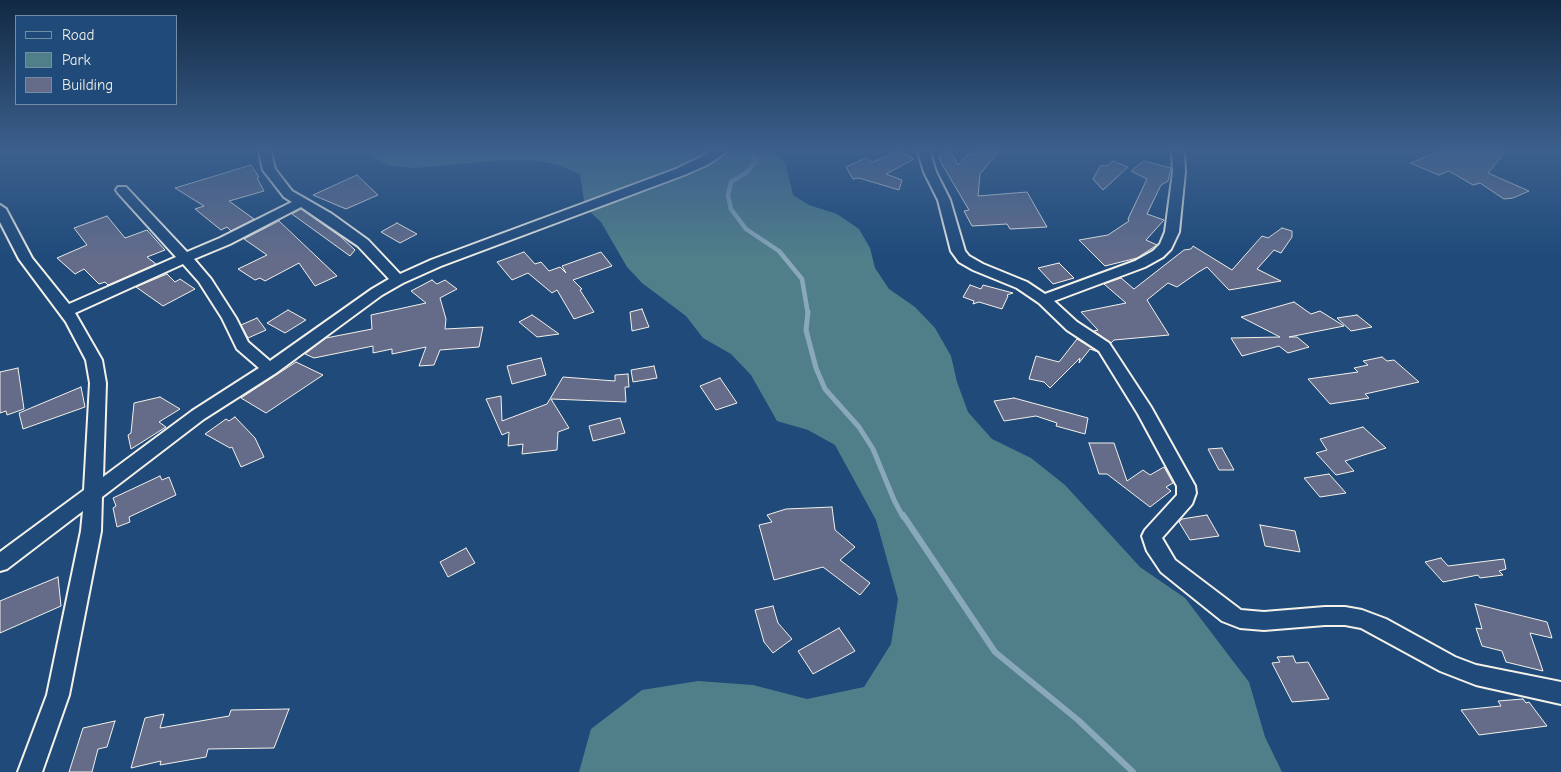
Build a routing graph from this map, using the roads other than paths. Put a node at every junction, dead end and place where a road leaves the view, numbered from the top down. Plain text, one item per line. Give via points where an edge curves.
1 (283, 188) edge
2 (637, 188) edge
3 (938, 188) edge
4 (1177, 188) edge
5 (122, 190) dead end
6 (302, 202) junction
7 (0, 209) edge
8 (185, 258) junction
9 (398, 280) junction
10 (1044, 300) junction
11 (66, 311) junction
12 (270, 369) junction
13 (92, 495) junction
14 (0, 563) edge
15 (1561, 693) edge
16 (30, 772) edge

1 - 6 street
2 - 9 street
3 - 10 street via 958,251 964,259 1022,285
4 - 10 street via 1172,232 1158,254 1140,264
5 - 8 street
6 - 8 street
6 - 9 street via 363,244
7 - 11 street via 26,258
8 - 11 street
8 - 12 street via 204,279 242,345
9 - 12 street
10 - 15 street via 1072,326 1104,347 1145,411 1181,474 1187,493 1152,536 1154,545 1168,566 1229,614 1252,620 1325,616 1362,619 1476,675
11 - 13 street via 94,360 98,384
12 - 13 street via 198,415
13 - 14 street
13 - 16 street via 91,531 58,695

